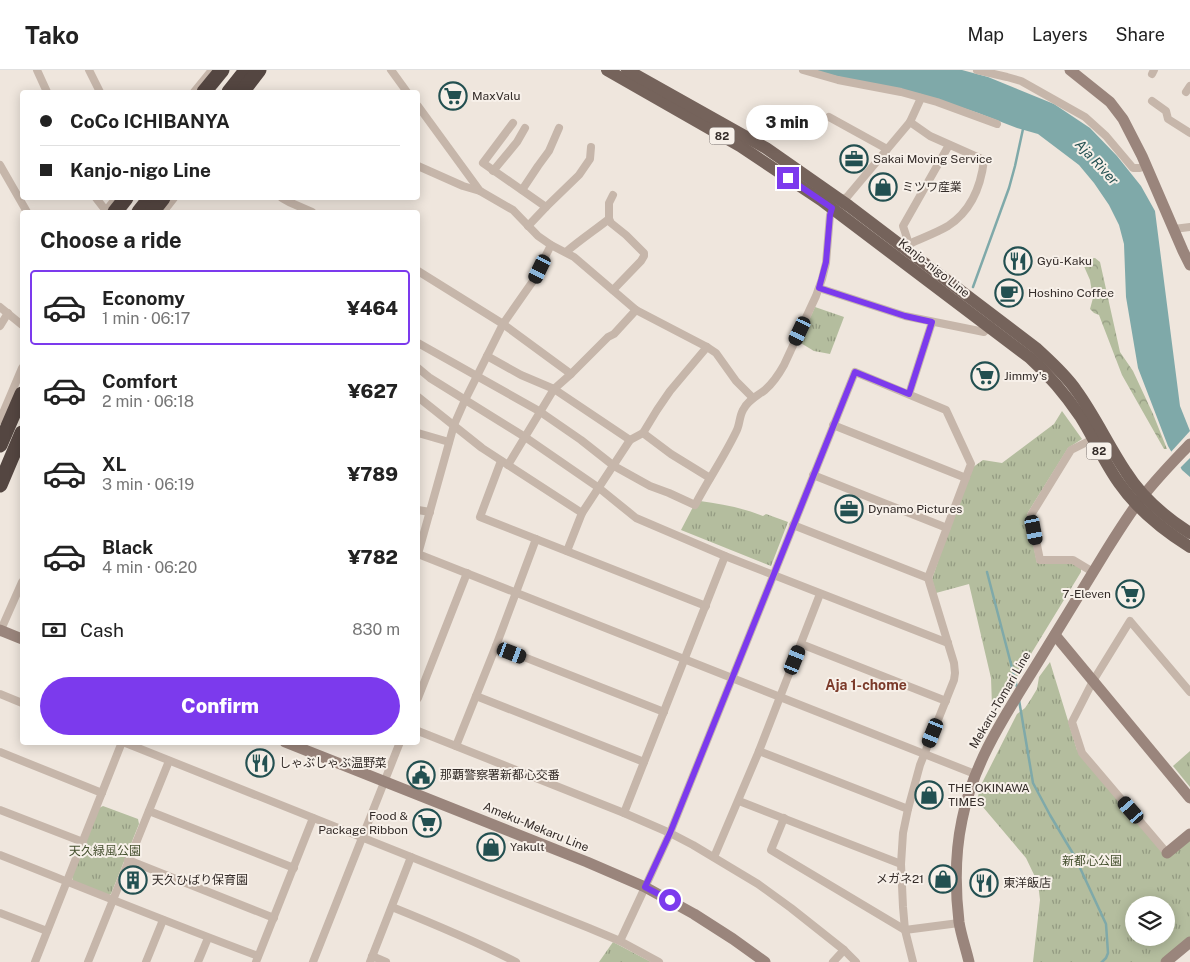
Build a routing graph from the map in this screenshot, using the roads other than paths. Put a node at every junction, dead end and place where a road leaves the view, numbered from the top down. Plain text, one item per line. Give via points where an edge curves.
1 (37, 70) edge
2 (89, 70) edge
3 (212, 70) edge
4 (222, 70) edge
5 (234, 70) edge
6 (246, 70) edge
7 (259, 70) edge
8 (391, 70) edge
9 (607, 70) edge
10 (627, 70) edge
11 (803, 70) edge
12 (978, 70) edge
13 (1000, 70) edge
14 (1070, 70) edge
15 (1008, 77) junction
16 (47, 90) edge
17 (99, 90) edge
18 (196, 90) edge
19 (206, 90) edge
20 (219, 90) edge
21 (231, 90) edge
22 (244, 90) edge
23 (406, 90) edge
24 (921, 98) junction
25 (1152, 101) dead end
26 (420, 109) edge
27 (829, 117) dead end
28 (910, 122) junction
29 (513, 123) dead end
30 (997, 124) dead end
31 (525, 128) dead end
32 (559, 128) dead end
33 (1190, 133) edge
34 (949, 145) junction
35 (591, 147) dead end
36 (887, 149) junction
37 (0, 165) edge
38 (1146, 165) junction
39 (420, 167) edge
40 (493, 171) junction
41 (522, 190) junction
42 (480, 191) junction
43 (613, 195) dead end
44 (20, 200) edge
45 (98, 200) edge
46 (124, 200) edge
47 (136, 200) edge
48 (148, 200) edge
49 (161, 200) edge
50 (172, 200) edge
51 (286, 200) edge
52 (836, 204) junction
53 (546, 207) junction
54 (107, 210) edge
55 (111, 210) edge
56 (129, 210) edge
57 (141, 210) edge
58 (154, 210) edge
59 (165, 210) edge
60 (307, 210) edge
61 (609, 219) junction
62 (528, 226) junction
63 (1190, 227) edge
64 (1174, 229) junction
65 (551, 245) junction
66 (903, 249) junction
67 (566, 252) junction
68 (1190, 265) edge
69 (420, 272) edge
70 (819, 288) junction
71 (613, 290) junction
72 (0, 307) edge
73 (636, 310) junction
74 (8, 314) junction
75 (932, 322) junction
76 (20, 323) edge
77 (993, 323) junction
78 (504, 324) junction
79 (0, 326) edge
80 (420, 344) edge
81 (707, 347) junction
82 (487, 356) junction
83 (420, 370) edge
84 (20, 373) edge
85 (571, 374) junction
86 (477, 377) junction
87 (554, 389) junction
88 (909, 394) junction
89 (753, 398) junction
90 (20, 399) edge
91 (420, 399) edge
92 (465, 400) junction
93 (540, 411) junction
94 (0, 420) edge
95 (454, 425) junction
96 (833, 425) junction
97 (420, 434) edge
98 (643, 434) junction
99 (525, 437) junction
100 (1093, 439) junction
101 (630, 440) junction
102 (449, 442) junction
103 (1190, 444) edge
104 (0, 445) edge
105 (18, 454) edge
106 (505, 463) junction
107 (614, 466) junction
108 (813, 475) junction
109 (710, 478) junction
110 (966, 478) junction
111 (0, 485) edge
112 (599, 488) junction
113 (1140, 500) junction
114 (420, 510) edge
115 (430, 512) junction
116 (582, 513) junction
117 (793, 525) junction
118 (947, 528) junction
119 (1190, 533) edge
120 (536, 539) junction
121 (420, 547) edge
122 (1190, 547) edge
123 (567, 551) junction
124 (420, 555) edge
125 (726, 556) junction
126 (1093, 572) junction
127 (467, 573) junction
128 (773, 575) junction
129 (928, 578) junction
130 (20, 586) edge
131 (516, 593) junction
132 (820, 594) junction
133 (706, 606) junction
134 (0, 631) edge
135 (1054, 635) junction
136 (20, 638) edge
137 (801, 644) junction
138 (948, 644) junction
139 (496, 646) junction
140 (685, 659) junction
141 (732, 678) junction
142 (1093, 681) junction
143 (1190, 692) edge
144 (420, 693) edge
145 (0, 694) edge
146 (476, 696) junction
147 (780, 697) junction
148 (946, 701) junction
149 (20, 702) edge
150 (664, 712) junction
151 (420, 732) edge
152 (122, 745) edge
153 (130, 745) edge
154 (292, 745) edge
155 (399, 745) edge
156 (456, 746) junction
157 (759, 751) junction
158 (0, 752) edge
159 (924, 754) junction
160 (169, 761) junction
161 (644, 762) junction
162 (975, 774) junction
163 (385, 782) junction
164 (102, 792) junction
165 (1190, 798) edge
166 (739, 800) junction
167 (908, 809) junction
168 (0, 810) edge
169 (148, 810) junction
170 (624, 813) junction
171 (313, 818) junction
172 (784, 818) junction
173 (670, 833) junction
174 (1190, 834) edge
175 (362, 837) junction
176 (83, 842) junction
177 (1167, 853) joint
178 (0, 855) edge
179 (412, 857) junction
180 (714, 857) junction
181 (128, 860) junction
182 (901, 864) junction
183 (294, 868) junction
184 (67, 881) junction
185 (645, 887) junction
186 (113, 899) junction
187 (392, 907) junction
188 (0, 913) edge
189 (274, 918) junction
190 (163, 920) junction
191 (959, 923) junction
192 (905, 930) junction
193 (47, 931) junction
194 (208, 938) junction
195 (620, 941) junction
196 (1190, 942) edge
197 (844, 950) junction
198 (257, 959) edge
199 (371, 959) edge
200 (35, 962) edge
201 (88, 962) edge
202 (146, 962) edge
203 (198, 962) edge
204 (313, 962) edge
205 (386, 962) edge
206 (516, 962) edge
207 (659, 962) edge
208 (765, 962) edge
209 (833, 962) edge
210 (856, 962) edge
211 (913, 962) edge
212 (969, 962) edge
213 (1166, 962) edge

1 - 16 street
2 - 17 street
3 - 18 street
4 - 19 highway
5 - 20 highway
6 - 21 highway
7 - 22 highway
8 - 23 street
9 - 52 main road, Kanjo-nigo Line / 82
10 - 52 main road, Kanjo-nigo Line / 82 via 766,148
11 - 24 street
12 - 15 street
13 - 15 street
14 - 38 street via 1117,110
15 - 38 street via 1085,117 1133,168
24 - 28 street
24 - 30 street
25 - 33 street via 1166,111 1168,119
26 - 42 street
27 - 36 street
28 - 34 street
28 - 36 street
29 - 40 street via 483,163
31 - 40 street
32 - 41 street via 549,151
34 - 66 street via 903,226
34 - 66 street via 984,160 978,190 966,210 949,225
35 - 53 street via 590,159 578,175
36 - 52 street via 848,197
37 - 44 street
38 - 64 street
39 - 42 street
40 - 41 street
41 - 53 street
42 - 62 street via 513,210
43 - 61 street via 609,203
45 - 54 street
46 - 55 highway
47 - 56 highway
48 - 57 highway
49 - 58 highway
50 - 59 street
51 - 60 street
52 - 66 main road, Kanjo-nigo Line / 82
52 - 70 street via 830,215 826,262
53 - 62 street
61 - 67 street
61 - 71 street via 644,253 642,261
62 - 65 street
63 - 64 street
64 - 68 street
65 - 67 street
65 - 78 street via 534,281
66 - 77 main road, Kanjo-nigo Line / 82
67 - 71 street
69 - 78 street
70 - 75 street
70 - 89 street via 779,374
71 - 73 street
72 - 74 street
73 - 81 street
73 - 85 street
74 - 76 street
74 - 79 street
75 - 77 street via 984,332
75 - 88 street
77 - 100 main road, Kanjo-nigo Line / 82 via 1066,396
77 - 113 main road, Kanjo-nigo Line / 82 via 1036,348 1075,388
78 - 82 street
78 - 85 street
80 - 86 street
81 - 89 street
81 - 98 street via 670,391
82 - 86 street
82 - 87 street
83 - 92 street
84 - 94 street
85 - 87 street
86 - 92 street
86 - 93 street
87 - 93 street
87 - 101 street
88 - 96 street via 855,372
88 - 110 street via 946,410 971,464
89 - 109 street via 743,410 738,429
90 - 104 highway
91 - 95 street
92 - 95 street
92 - 99 street
93 - 99 street
93 - 107 street
95 - 102 street
95 - 106 street
96 - 108 street
96 - 110 street
97 - 102 street
98 - 101 street
98 - 109 street
99 - 106 street
99 - 112 street
100 - 113 main road, Kanjo-nigo Line / 82 via 1120,485
100 - 126 street via 1072,450 1031,515 1040,560 1073,560
101 - 107 street
102 - 115 street
103 - 113 street, Mekaru-Tomari Line
105 - 111 highway
106 - 116 street
106 - 120 street via 480,517
107 - 109 street via 694,505
107 - 112 street
108 - 117 street
108 - 118 street
110 - 118 street
112 - 116 street
112 - 125 street via 636,518
113 - 119 main road, Kanjo-nigo Line / 82
113 - 122 main road, Kanjo-nigo Line / 82 via 1150,518
113 - 126 street, Mekaru-Tomari Line
114 - 115 street
115 - 121 street
116 - 123 street
117 - 128 street
117 - 129 street
118 - 129 street
120 - 123 street
120 - 131 street
123 - 133 street
124 - 127 street
125 - 128 street
125 - 133 street
126 - 135 street, Mekaru-Tomari Line
127 - 131 street
127 - 144 street
128 - 132 street
128 - 141 street
129 - 138 street
130 - 134 street
131 - 139 street
131 - 140 street
132 - 137 street
132 - 138 street
133 - 140 street
134 - 136 street
135 - 142 street
135 - 162 street, Mekaru-Tomari Line via 990,740
137 - 147 street
137 - 148 street
138 - 148 street via 955,673
139 - 146 street
139 - 150 street
140 - 141 street
140 - 150 street
141 - 147 street
141 - 173 street
142 - 143 street via 1130,621
142 - 165 street
142 - 177 street via 1072,722 1082,753
145 - 149 street
146 - 156 street
146 - 161 street
147 - 157 street
147 - 159 street
148 - 159 street
150 - 161 street
151 - 156 street
152 - 164 street
153 - 160 street
154 - 163 street, Ameku-Mekaru Line
155 - 163 street
156 - 170 street
157 - 166 street
157 - 167 street
158 - 164 street
159 - 162 street
159 - 167 street
160 - 169 street
160 - 171 street
161 - 170 street
162 - 191 street, Mekaru-Tomari Line via 959,841 956,885
163 - 175 street
163 - 185 street, Ameku-Mekaru Line
164 - 176 street
166 - 172 street
166 - 180 street
167 - 182 street
168 - 176 street
169 - 181 street
169 - 183 street
170 - 173 street
171 - 175 street
171 - 183 street
172 - 182 street
172 - 192 street via 771,850
173 - 180 street
173 - 185 street
174 - 177 street
175 - 179 street
175 - 204 street
176 - 184 street
178 - 184 street
179 - 187 street
179 - 195 street
180 - 197 street via 758,884
181 - 186 street
181 - 189 street
182 - 192 street
183 - 189 street
184 - 186 street
184 - 193 street
185 - 195 street
185 - 208 street, Ameku-Mekaru Line via 694,914
186 - 190 street
186 - 201 street
187 - 199 street
187 - 206 street
188 - 193 street
189 - 198 street
190 - 194 street
190 - 202 street
191 - 192 street
191 - 212 street, Mekaru-Tomari Line
192 - 211 street
193 - 200 street
194 - 198 street
194 - 203 street
195 - 207 street
196 - 213 street
197 - 209 street
197 - 210 street
199 - 205 street

